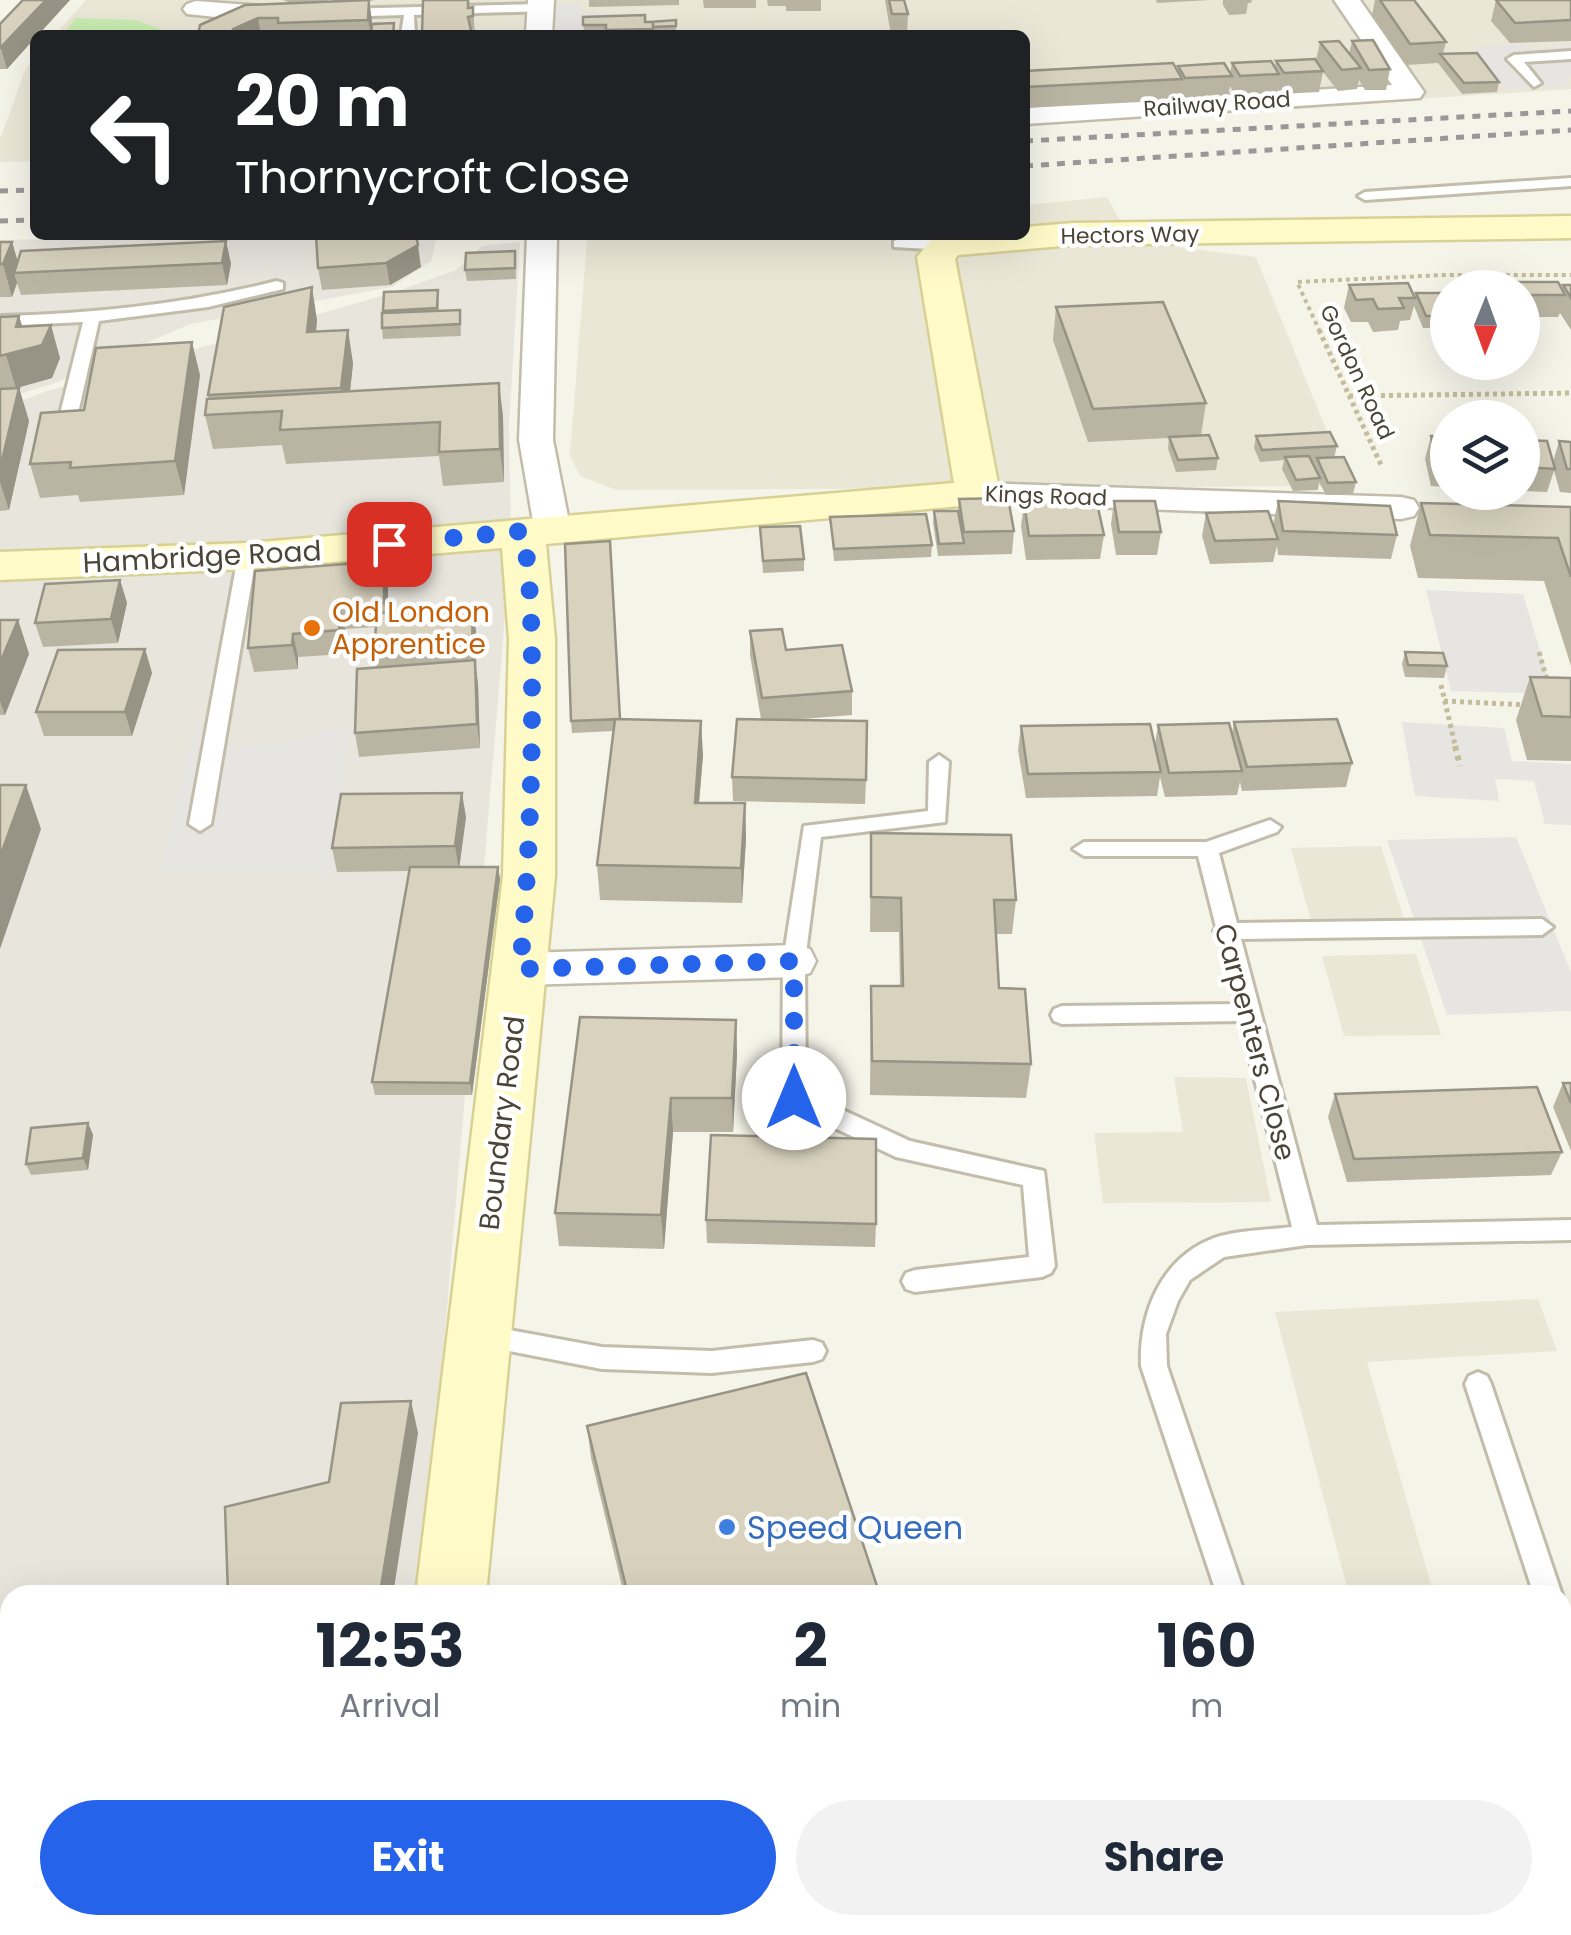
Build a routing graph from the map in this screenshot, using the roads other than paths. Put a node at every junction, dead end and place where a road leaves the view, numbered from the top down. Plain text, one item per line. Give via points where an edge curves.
1 (1347, 0) edge
2 (200, 4) edge
3 (320, 13) edge
4 (273, 14) edge
5 (540, 14) edge
6 (409, 18) dead end
7 (182, 30) edge
8 (408, 30) edge
9 (1571, 56) edge
10 (1534, 83) dead end
11 (1030, 116) edge
12 (1571, 182) edge
13 (1365, 196) dead end
14 (1571, 227) edge
15 (1030, 238) edge
16 (1004, 240) edge
17 (900, 244) dead end
18 (947, 245) junction
19 (542, 247) edge
20 (277, 286) dead end
21 (92, 319) junction
22 (0, 321) edge
23 (67, 422) edge
24 (978, 494) junction
25 (1401, 508) road end
26 (537, 529) junction
27 (247, 556) junction
28 (0, 566) edge
29 (939, 762) dead end
30 (200, 824) dead end
31 (1270, 828) dead end
32 (1084, 848) dead end
33 (1207, 850) junction
34 (1542, 927) dead end
35 (1225, 931) junction
36 (794, 961) junction
37 (520, 969) junction
38 (1247, 1012) junction
39 (1062, 1015) dead end
40 (1571, 1230) edge
41 (1307, 1235) junction
42 (915, 1281) dead end
43 (478, 1335) junction
44 (814, 1351) dead end
45 (1478, 1384) dead end
46 (452, 1585) edge
47 (1228, 1585) edge
48 (1545, 1585) edge

1 - 11 street, Railway Road via 1410,92
2 - 4 street
2 - 7 street
3 - 5 lane
6 - 8 lane
9 - 10 lane via 1514,59
12 - 13 lane
14 - 15 main road, Hectors Way
16 - 18 main road, Hectors Way
17 - 18 lane
18 - 24 main road via 936,258
19 - 26 street, Boundary Road
20 - 21 lane via 212,304
21 - 22 lane
21 - 23 lane
24 - 25 street, Kings Road
24 - 26 main road, Kings Road
26 - 27 main road, Hambridge Road
26 - 37 main road, Boundary Road via 529,876
27 - 28 main road, Hambridge Road
27 - 30 lane
29 - 36 lane via 938,816 811,830
31 - 33 lane
32 - 33 lane
33 - 35 lane, Carpenters Close
34 - 35 lane
35 - 38 lane, Carpenters Close
36 - 37 street
36 - 42 lane via 794,1098 905,1150 1035,1178 1042,1266
37 - 43 main road, Boundary Road
38 - 39 lane
38 - 41 lane, Carpenters Close
40 - 41 lane
41 - 47 lane via 1219,1247 1181,1272 1153,1334 1154,1366
43 - 44 lane via 602,1358 712,1362
43 - 46 main road, Boundary Road
45 - 48 lane

